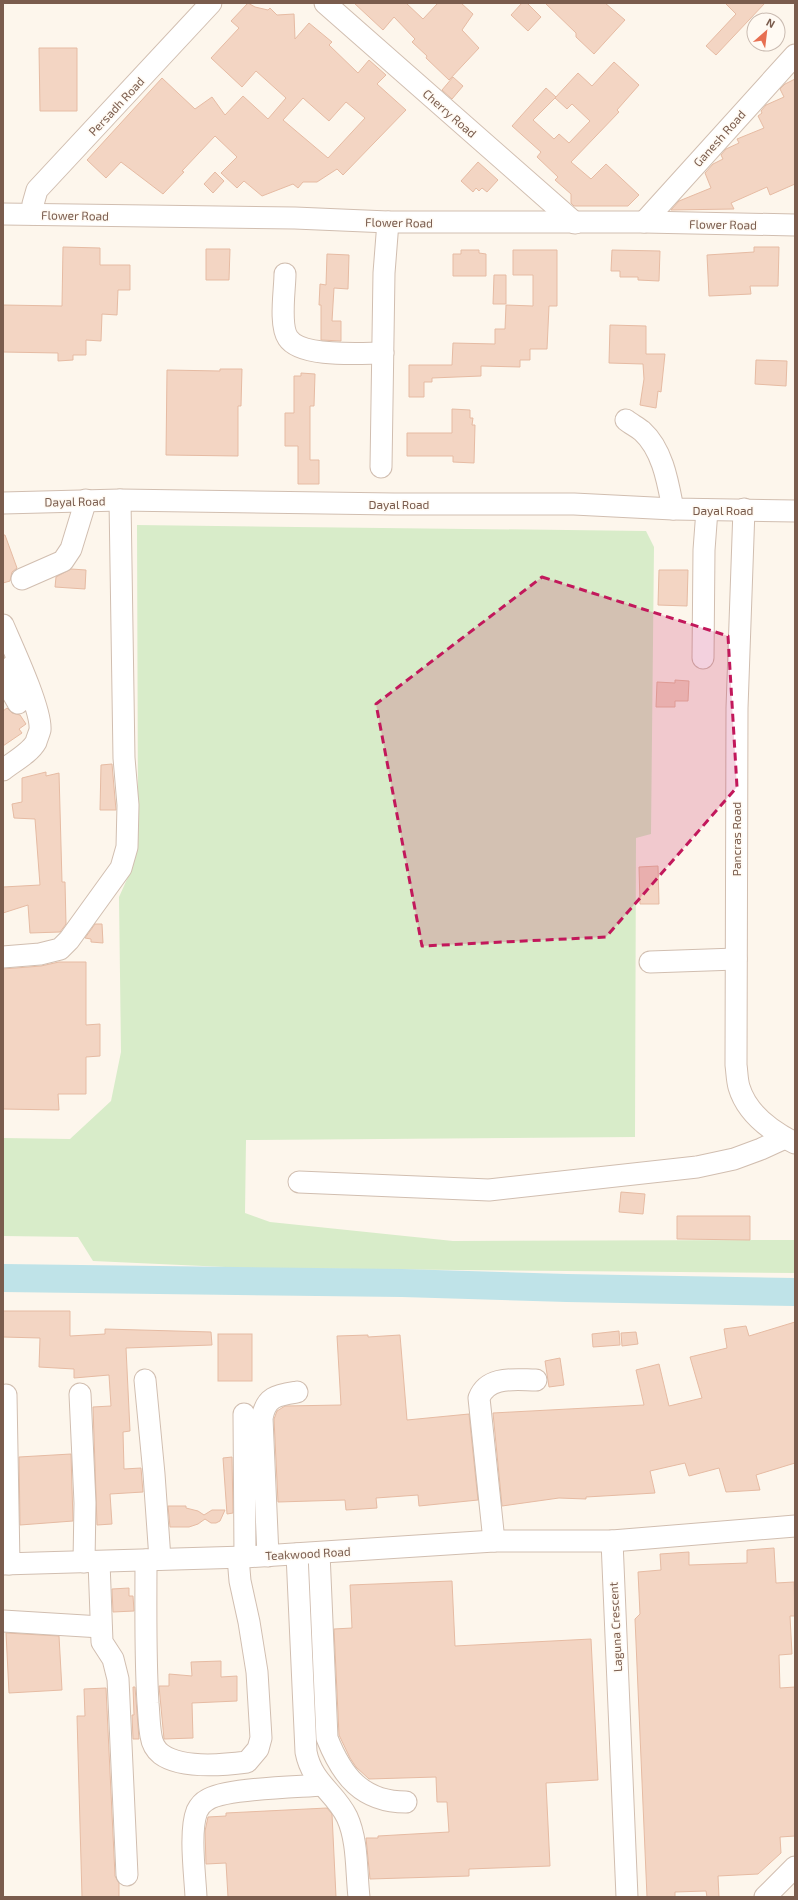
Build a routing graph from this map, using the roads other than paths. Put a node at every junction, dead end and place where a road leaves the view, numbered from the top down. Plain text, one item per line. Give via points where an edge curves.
1 (211, 3) edge
2 (325, 3) edge
3 (795, 55) edge
4 (3, 214) edge
5 (33, 214) junction
6 (388, 222) junction
7 (644, 222) junction
8 (575, 223) junction
9 (795, 226) edge
10 (285, 274) dead end
11 (383, 353) junction
12 (626, 420) dead end
13 (381, 467) dead end
14 (86, 500) junction
15 (120, 500) junction
16 (3, 503) edge
17 (673, 509) junction
18 (707, 510) junction
19 (744, 510) junction
20 (795, 511) edge
21 (22, 579) dead end
22 (3, 625) edge
23 (703, 658) dead end
24 (17, 661) junction
25 (18, 703) dead end
26 (3, 770) edge
27 (3, 957) edge
28 (736, 959) junction
29 (650, 962) dead end
30 (790, 1140) edge
31 (299, 1182) dead end
32 (145, 1380) dead end
33 (536, 1380) dead end
34 (297, 1392) dead end
35 (80, 1394) dead end
36 (6, 1395) dead end
37 (244, 1414) dead end
38 (795, 1526) edge
39 (494, 1541) junction
40 (612, 1541) junction
41 (319, 1553) junction
42 (297, 1554) junction
43 (268, 1556) junction
44 (241, 1557) junction
45 (153, 1560) junction
46 (92, 1562) junction
47 (6, 1564) edge
48 (3, 1621) edge
49 (102, 1627) junction
50 (322, 1785) junction
51 (406, 1802) dead end
52 (795, 1868) edge
53 (127, 1875) dead end
54 (196, 1897) edge
55 (359, 1897) edge
56 (627, 1897) edge
57 (765, 1897) edge

1 - 5 street, Persadh Road via 38,190 33,204
2 - 8 street, Cherry Road
3 - 7 street, Ganesh Road
4 - 5 street, Flower Road
5 - 6 street, Flower Road
6 - 8 street, Flower Road
6 - 11 street via 384,273
7 - 8 street, Flower Road
7 - 9 street, Flower Road
10 - 11 street via 283,323 288,338 295,344 305,350 334,353
11 - 13 street
12 - 17 street via 642,432 653,445 667,480
14 - 15 street, Dayal Road
14 - 16 street, Dayal Road
14 - 21 street via 71,549 63,561
15 - 17 street, Dayal Road via 574,504
15 - 27 street via 127,847 121,868 60,949 40,954
17 - 18 street, Dayal Road
18 - 19 street, Dayal Road
18 - 23 street
19 - 20 street, Dayal Road
19 - 28 street, Pancras Road via 737,708
22 - 24 street
24 - 25 street via 5,673 4,679 11,687
24 - 26 street via 33,700 40,730 35,744
28 - 29 street
28 - 30 street, Pancras Road via 736,1065 740,1088 750,1108 761,1120 773,1131
30 - 31 street via 734,1159 697,1168 489,1190
32 - 45 street via 154,1474
33 - 39 street via 505,1380 489,1384 482,1390 479,1398
34 - 43 street via 279,1395 268,1402 262,1418
35 - 46 street via 85,1503
36 - 47 street
37 - 44 street
38 - 40 street
39 - 40 street, Teakwood Road
39 - 41 street, Teakwood Road
40 - 56 street, Laguna Crescent
41 - 42 street, Teakwood Road
41 - 51 street via 327,1738 338,1764 354,1784 381,1800
42 - 43 street, Teakwood Road
42 - 50 street via 306,1752 310,1768
43 - 44 street, Teakwood Road
44 - 45 street, Teakwood Road
44 - 45 street via 240,1581 257,1672 261,1738 258,1749 247,1762 225,1765 170,1759 160,1754 154,1746 146,1680
45 - 46 street, Teakwood Road
46 - 47 street, Teakwood Road
46 - 49 street
48 - 49 street
49 - 53 street via 102,1642 114,1659 118,1679
50 - 54 street via 242,1792 206,1800 198,1809 193,1832
50 - 55 street via 347,1816 353,1836
52 - 57 street

